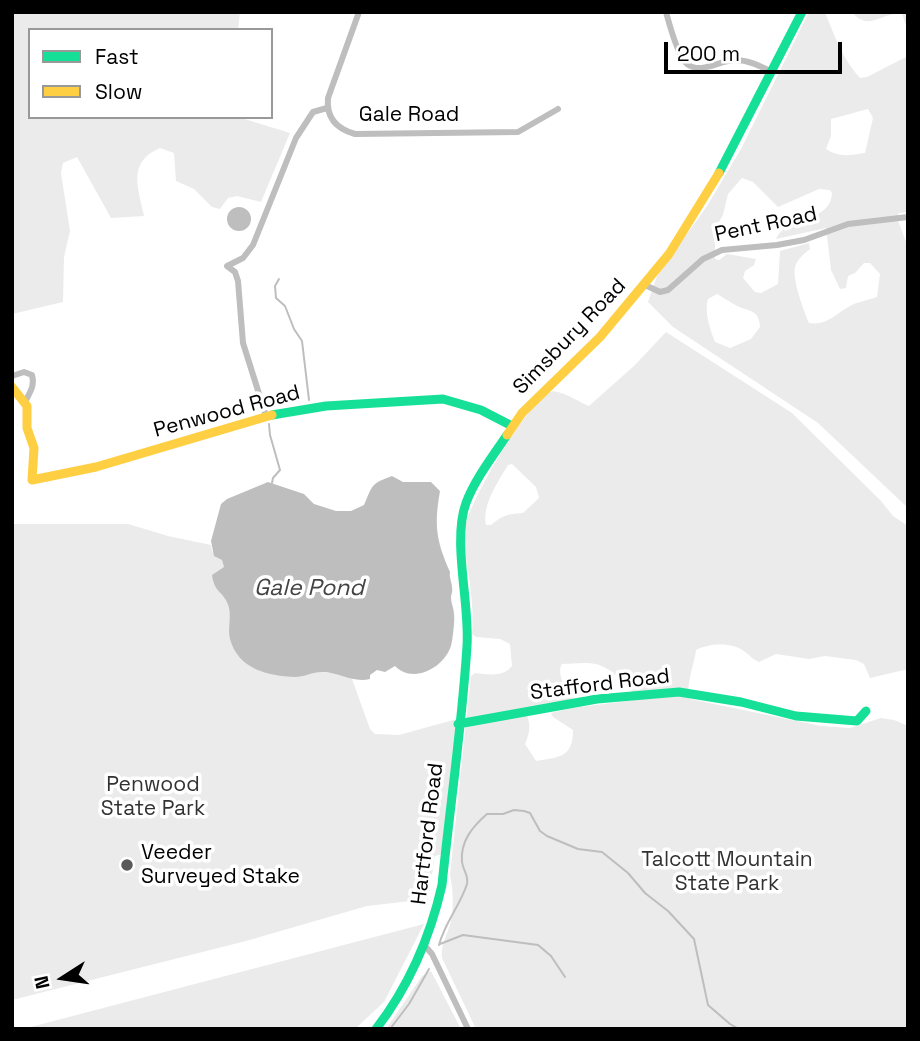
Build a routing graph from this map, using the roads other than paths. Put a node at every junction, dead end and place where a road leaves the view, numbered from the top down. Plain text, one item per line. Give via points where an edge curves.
1 (359, 12) edge
2 (666, 12) edge
3 (802, 12) edge
4 (772, 72) junction
5 (327, 108) junction
6 (558, 109) dead end
7 (908, 218) edge
8 (645, 285) junction
9 (12, 376) edge
10 (12, 387) edge
11 (25, 402) junction
12 (266, 416) junction
13 (512, 426) junction
14 (465, 670) joint
15 (866, 711) dead end
16 (458, 724) junction
17 (425, 946) junction
18 (376, 1029) edge
19 (468, 1029) edge

1 - 5 street, Gale Road
2 - 4 street via 681,57 689,65 740,60
3 - 4 main road, Simsbury Road
4 - 8 main road, Simsbury Road via 711,188
5 - 6 street, Gale Road via 338,127 355,134 518,132
5 - 12 street via 313,112 296,138 253,245 243,258 226,266 238,281 243,343
7 - 8 street, Pent Road via 848,224 777,245 722,250 703,259 668,290 660,292
8 - 13 main road, Simsbury Road
9 - 11 street via 32,375 33,389
10 - 11 main road
11 - 12 main road, Penwood Road via 34,448 32,480 96,467
12 - 13 main road, Penwood Road via 326,405 443,399 481,410
13 - 14 main road, Simsbury Road via 472,490 461,520 468,622
14 - 16 main road, Hartford Road
15 - 16 main road, Stafford Road via 857,721 810,718 679,692 597,699
16 - 17 main road, Hartford Road via 442,885
17 - 18 main road, Hartford Road via 402,992
17 - 19 street

